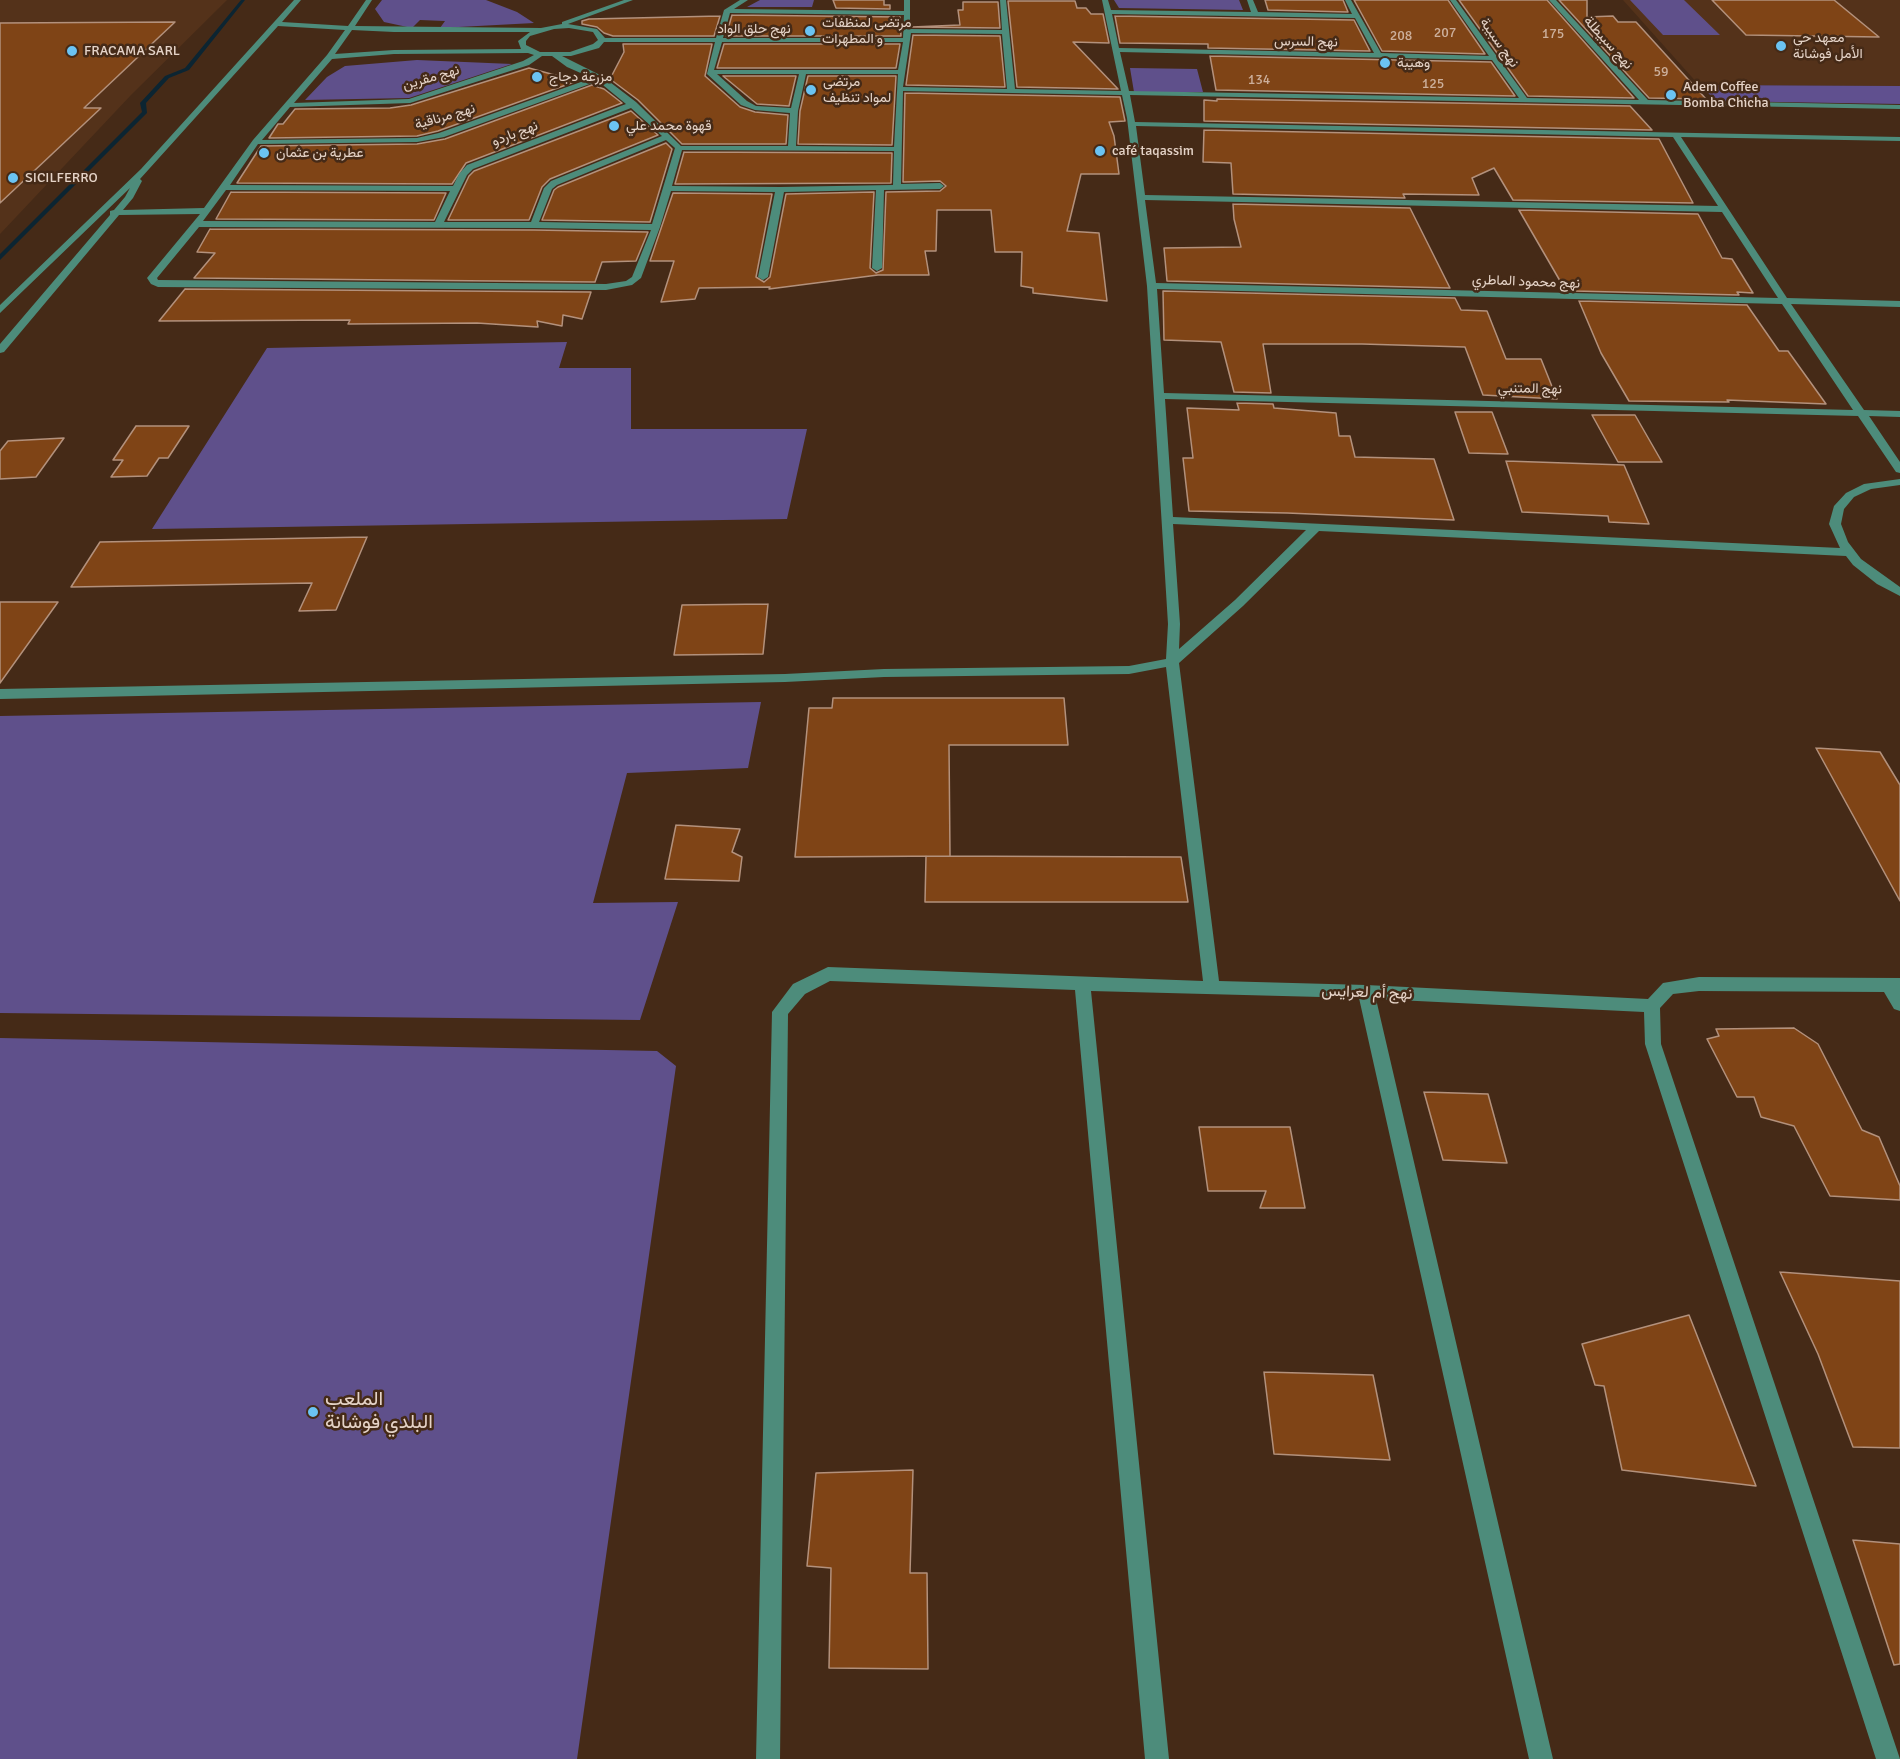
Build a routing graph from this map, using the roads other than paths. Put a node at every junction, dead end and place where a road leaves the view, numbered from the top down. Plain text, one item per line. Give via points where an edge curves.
1 (298, 0) edge
2 (369, 0) edge
3 (598, 0) edge
4 (630, 0) edge
5 (724, 0) edge
6 (907, 0) edge
7 (1003, 0) edge
8 (1105, 0) edge
9 (1250, 0) edge
10 (1348, 0) edge
11 (1453, 0) edge
12 (1552, 0) edge
13 (742, 2) edge
14 (613, 6) junction
15 (727, 11) junction
16 (1108, 12) junction
17 (907, 13) junction
18 (1255, 15) junction
19 (1357, 16) junction
20 (276, 24) junction
21 (553, 27) junction
22 (350, 28) junction
23 (539, 30) junction
24 (1005, 32) junction
25 (907, 35) junction
26 (602, 40) junction
27 (718, 41) junction
28 (1116, 50) junction
29 (528, 51) junction
30 (540, 54) junction
31 (555, 55) junction
32 (1379, 56) junction
33 (330, 57) junction
34 (1494, 58) junction
35 (710, 72) junction
36 (803, 72) junction
37 (900, 72) junction
38 (599, 78) junction
39 (899, 89) junction
40 (1011, 91) junction
41 (1126, 94) junction
42 (1525, 101) junction
43 (1646, 103) junction
44 (633, 104) junction
45 (289, 105) junction
46 (1900, 107) edge
47 (794, 111) junction
48 (1132, 124) junction
49 (1676, 135) junction
50 (668, 136) junction
51 (1900, 139) edge
52 (256, 142) junction
53 (679, 148) junction
54 (899, 149) junction
55 (792, 150) junction
56 (144, 171) junction
57 (897, 186) junction
58 (940, 186) dead end
59 (223, 187) junction
60 (880, 187) junction
61 (667, 188) junction
62 (456, 189) junction
63 (780, 190) junction
64 (1141, 196) junction
65 (1725, 209) junction
66 (206, 211) junction
67 (117, 212) junction
68 (98, 213) junction
69 (196, 224) junction
70 (534, 225) junction
71 (438, 226) junction
72 (656, 228) junction
73 (877, 268) dead end
74 (763, 277) dead end
75 (1152, 286) junction
76 (1785, 302) junction
77 (1900, 304) edge
78 (0, 310) edge
79 (0, 350) edge
80 (1158, 396) junction
81 (1862, 413) junction
82 (1900, 414) edge
83 (1900, 470) edge
84 (1900, 482) edge
85 (1167, 520) junction
86 (1316, 527) junction
87 (1849, 552) junction
88 (1900, 592) edge
89 (1172, 662) junction
90 (0, 694) edge
91 (1082, 984) junction
92 (1895, 985) edge
93 (1212, 988) junction
94 (1366, 992) junction
95 (1900, 1004) edge
96 (1652, 1006) junction
97 (768, 1759) edge
98 (1157, 1759) edge
99 (1541, 1759) edge
100 (1888, 1759) edge

1 - 20 street
2 - 22 street
3 - 14 street
4 - 14 street
5 - 13 street
6 - 17 street
7 - 24 street
8 - 16 street
9 - 18 street
10 - 19 street
11 - 34 street, نهج سبيبة
12 - 43 street, نهج سبيطلة
13 - 15 street
14 - 21 street
15 - 17 street via 820,9
15 - 27 street
16 - 18 street
16 - 28 street
17 - 25 street
18 - 19 street
19 - 32 street
20 - 22 street
20 - 56 street
21 - 23 street
21 - 26 street via 595,30
22 - 23 street
22 - 33 street
23 - 29 street via 522,40
24 - 25 street, نهج حلق الواد
24 - 40 street
25 - 27 street, نهج حلق الواد
25 - 37 street
26 - 27 street, نهج حلق الواد
26 - 31 street via 585,51
27 - 35 street
28 - 32 street, نهج السرس
28 - 41 street
29 - 30 street
29 - 33 street via 394,52
30 - 31 street
30 - 45 street, نهج مقرين via 526,63 410,101
31 - 38 street
32 - 34 street, نهج السرس
33 - 45 street
34 - 42 street, نهج سبيبة
35 - 36 street
35 - 47 street via 744,103 755,108
36 - 37 street
36 - 47 street
37 - 39 street
38 - 44 street
38 - 52 street, نهج مرناقية via 441,135 417,140
39 - 40 street
39 - 54 street
40 - 41 street
41 - 42 street
41 - 48 street
42 - 43 street
43 - 46 street
44 - 50 street
44 - 62 street, نهج باردو via 476,164 466,170
45 - 52 street
47 - 55 street
48 - 49 street
48 - 64 street
49 - 51 street
49 - 65 street
50 - 53 street
50 - 70 street via 554,183 548,188
52 - 59 street
53 - 55 street
53 - 61 street
54 - 55 street
54 - 57 street
56 - 67 street
56 - 68 street
57 - 58 street
57 - 60 street
59 - 62 street
59 - 66 street
60 - 63 street
60 - 73 street
61 - 63 street
61 - 72 street
62 - 71 street, نهج باردو
63 - 74 street
64 - 65 street
64 - 75 street
65 - 76 street
66 - 67 street
66 - 69 street
67 - 68 street
67 - 79 street
68 - 78 street
69 - 71 street
69 - 72 street via 152,278 158,284 619,285 636,278
70 - 71 street
70 - 72 street
75 - 76 street, نهج محمود الماطري
75 - 80 street
76 - 77 street, نهج محمود الماطري
76 - 81 street
80 - 81 street, نهج المتنبي
80 - 85 street
81 - 82 street, نهج المتنبي
81 - 83 street
84 - 87 street via 1868,486 1843,501 1836,524
85 - 86 street
85 - 89 street via 1174,624
86 - 87 street
86 - 89 street
87 - 88 street via 1868,571
89 - 90 street via 1129,670
89 - 93 street
91 - 93 street, نهج أم لعرايس
91 - 97 street, نهج أم لعرايس via 828,974 800,989 780,1012
91 - 98 street
92 - 95 street
92 - 96 street via 1699,984 1669,988
93 - 94 street, نهج أم لعرايس
94 - 96 street, نهج أم لعرايس
94 - 99 street
96 - 100 street via 1653,1044

